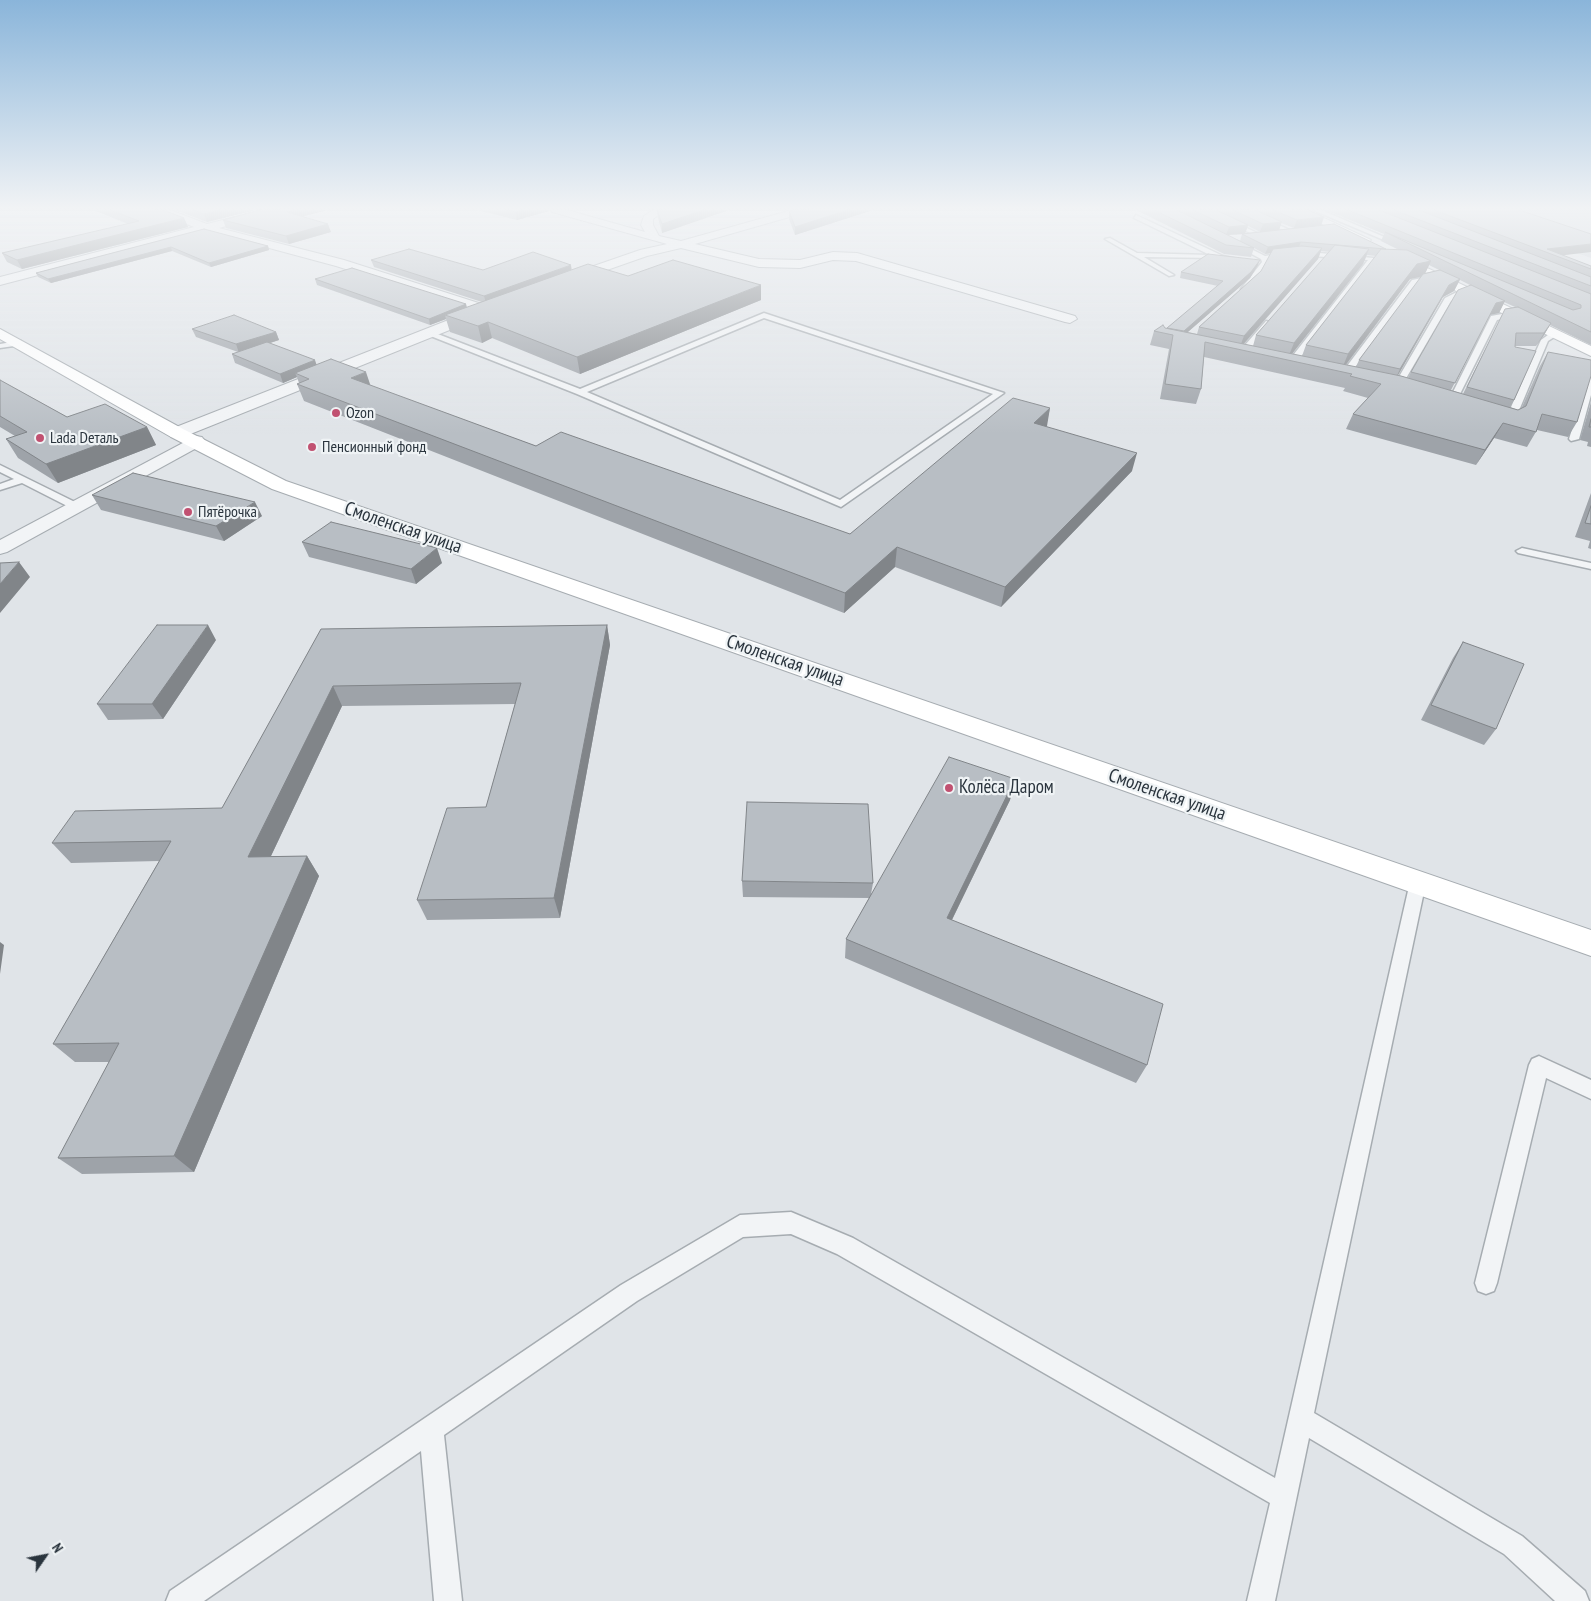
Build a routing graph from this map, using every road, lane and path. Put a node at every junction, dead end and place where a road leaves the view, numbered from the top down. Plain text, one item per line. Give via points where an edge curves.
1 (412, 285) edge
2 (555, 285) edge
3 (952, 285) edge
4 (1249, 285) edge
5 (1354, 285) edge
6 (1412, 285) edge
7 (1456, 285) edge
8 (551, 286) edge
9 (1462, 287) junction
10 (1240, 294) edge
11 (1513, 314) junction
12 (1275, 316) edge
13 (1070, 319) dead end
14 (428, 333) junction
15 (1555, 334) junction
16 (6, 341) edge
17 (1232, 352) edge
18 (1591, 352) edge
19 (1242, 354) junction
20 (1251, 356) edge
21 (1280, 362) edge
22 (1344, 376) edge
23 (1591, 380) edge
24 (1397, 387) edge
25 (580, 392) junction
26 (1461, 407) edge
27 (1494, 416) edge
28 (186, 437) junction
29 (1574, 439) edge
30 (0, 468) edge
31 (22, 480) junction
32 (0, 487) edge
33 (77, 507) junction
34 (0, 548) edge
35 (1522, 551) dead end
36 (1591, 566) edge
37 (1418, 882) junction
38 (1591, 943) edge
39 (1591, 1090) edge
40 (1486, 1283) dead end
41 (1301, 1419) junction
42 (431, 1429) junction
43 (1284, 1498) junction
44 (180, 1601) edge
45 (448, 1601) edge
46 (1261, 1601) edge
47 (1575, 1601) edge

1 - 14 street via 490,308
2 - 8 street
3 - 13 street
4 - 10 lane
5 - 21 lane via 1295,366
6 - 22 lane
7 - 9 main road
9 - 11 main road
9 - 24 lane via 1448,300
11 - 15 main road
11 - 26 lane via 1494,318 1447,401
12 - 19 lane
14 - 25 lane
14 - 28 street
15 - 18 main road
15 - 27 lane via 1545,340 1510,420
16 - 28 main road, Смоленская улица
17 - 19 lane
19 - 20 lane
23 - 29 lane
25 - 25 lane via 764,315 1000,393 841,504
28 - 33 street
28 - 37 main road, Смоленская улица via 279,485
30 - 31 lane
31 - 32 lane
31 - 33 lane
33 - 34 street
35 - 36 lane
37 - 38 main road, Смоленская улица
37 - 41 lane
39 - 40 lane via 1539,1065
41 - 43 lane
41 - 47 lane via 1514,1546
42 - 43 lane via 630,1293 740,1226 791,1223 845,1246
42 - 44 lane
42 - 45 lane
43 - 46 lane

